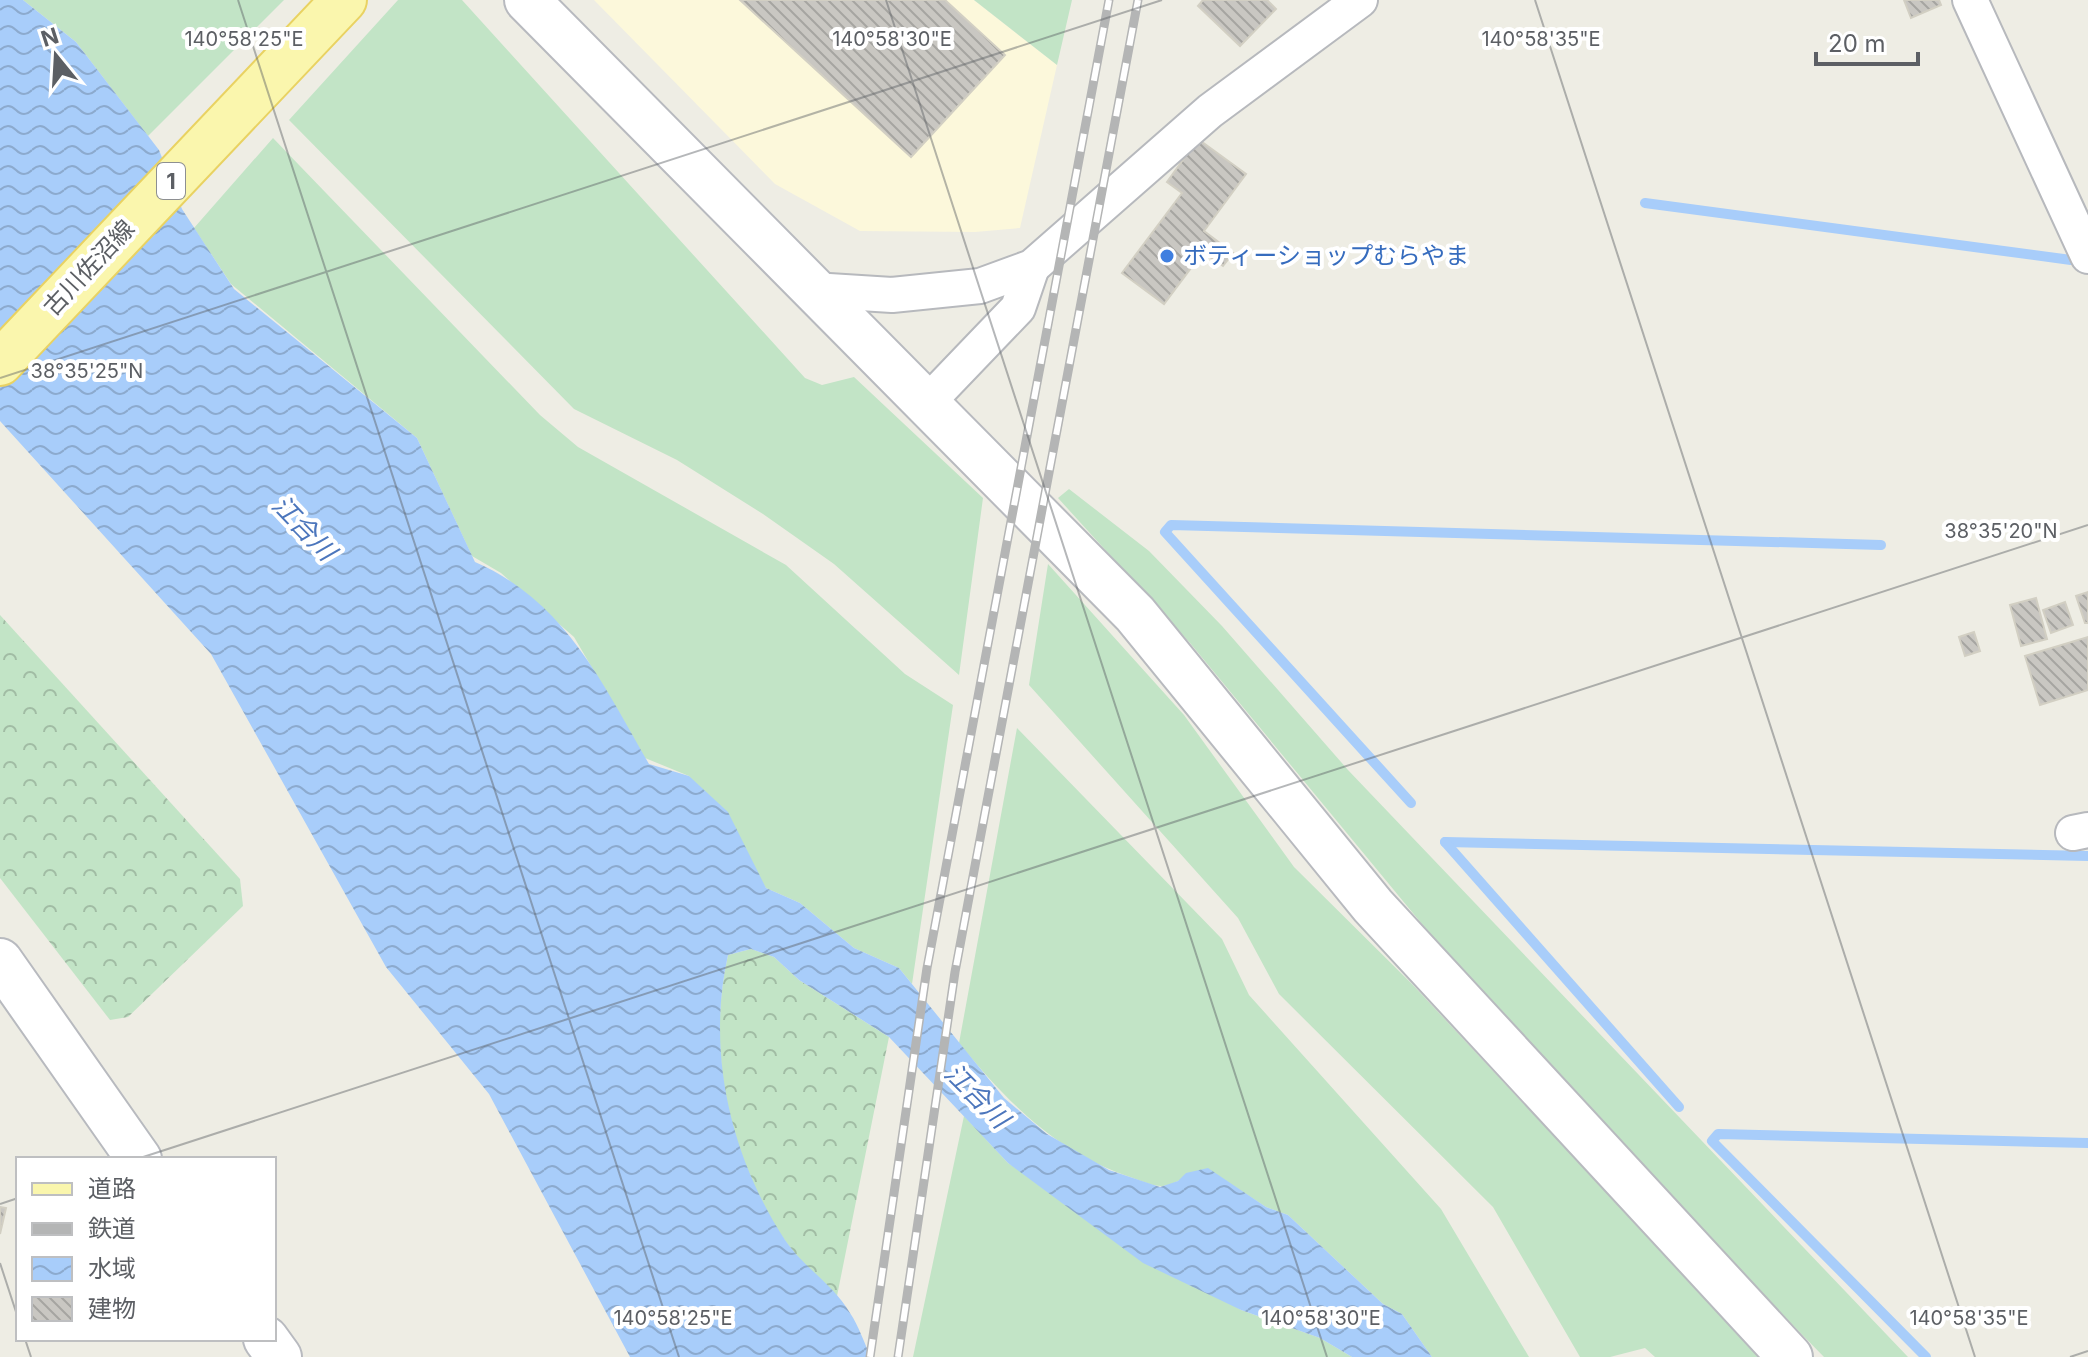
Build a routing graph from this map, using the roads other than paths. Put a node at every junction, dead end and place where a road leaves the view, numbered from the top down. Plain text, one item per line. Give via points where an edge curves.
1 (344, 0) edge
2 (527, 0) edge
3 (1360, 0) edge
4 (1970, 0) edge
5 (2088, 256) edge
6 (1032, 267) junction
7 (813, 290) junction
8 (0, 363) edge
9 (926, 404) junction
10 (0, 961) edge
11 (138, 1157) edge
12 (1790, 1357) edge

1 - 8 main road, 古川佐沼線 / 1
2 - 7 street
3 - 6 street via 1210,111
4 - 5 street
6 - 7 street via 980,286 892,295
6 - 9 street via 1018,308
7 - 9 street
9 - 12 street via 1135,614 1373,906
10 - 11 street

